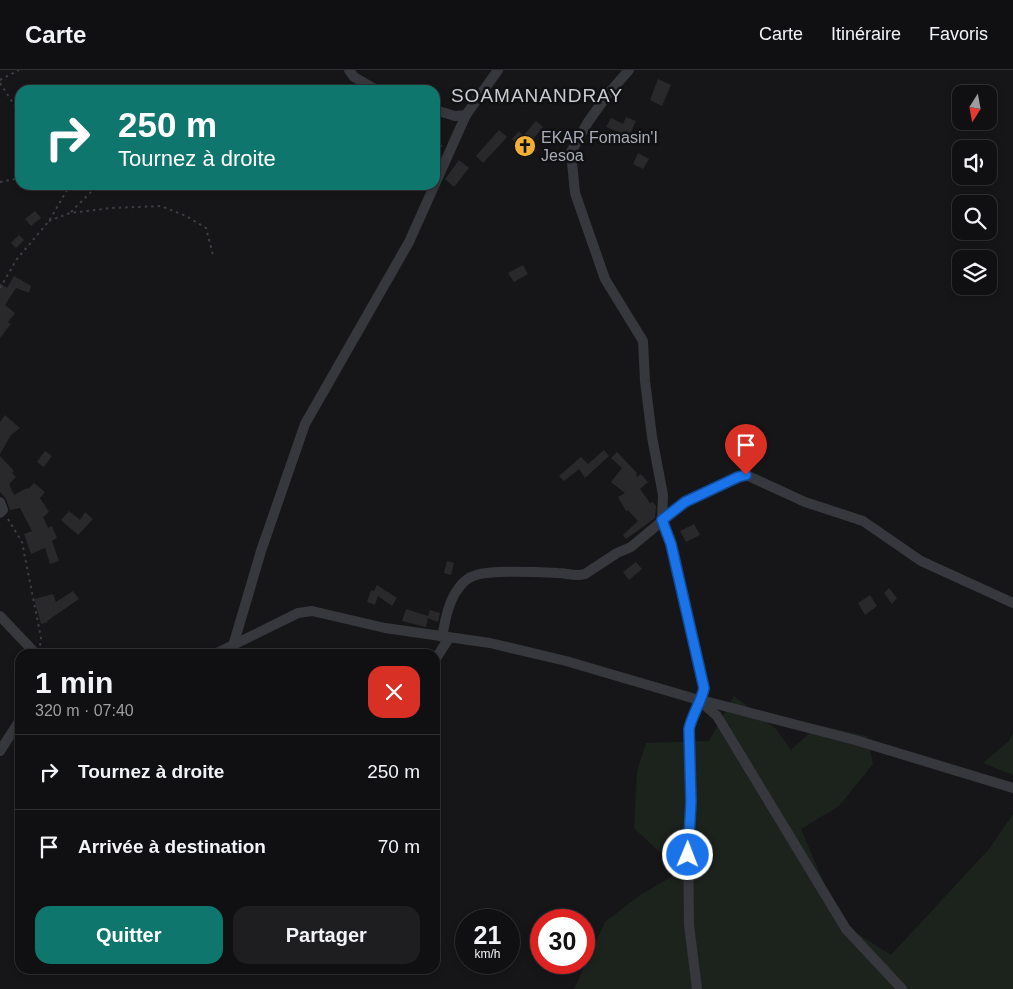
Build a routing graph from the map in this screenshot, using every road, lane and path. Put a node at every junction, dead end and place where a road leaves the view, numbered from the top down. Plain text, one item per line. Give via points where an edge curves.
1 (19, 70) edge
2 (350, 70) edge
3 (498, 70) edge
4 (629, 70) edge
5 (0, 81) edge
6 (368, 85) edge
7 (15, 106) edge
8 (440, 112) edge
9 (466, 115) junction
10 (440, 173) edge
11 (15, 179) edge
12 (0, 182) edge
13 (67, 190) edge
14 (93, 190) edge
15 (432, 190) edge
16 (70, 213) junction
17 (48, 221) junction
18 (213, 254) dead end
19 (0, 288) edge
20 (1, 508) edge
21 (662, 520) junction
22 (1013, 603) edge
23 (0, 616) edge
24 (445, 638) junction
25 (233, 646) junction
26 (37, 649) edge
27 (38, 649) edge
28 (227, 649) edge
29 (440, 649) edge
30 (699, 700) junction
31 (15, 728) edge
32 (0, 751) edge
33 (1013, 788) edge
34 (697, 989) edge
35 (902, 989) edge

1 - 5 path
2 - 6 street via 354,77
3 - 9 street
4 - 21 street via 608,94 570,152 576,193 605,279 643,341 652,437 663,495
5 - 7 path
8 - 9 street
9 - 10 street
11 - 12 path
13 - 17 path
14 - 16 path
15 - 25 street via 409,242 305,424 261,551
16 - 17 path
16 - 18 path via 161,206 206,228
17 - 19 path via 17,259
20 - 27 path via 22,542 41,638
21 - 22 street via 685,502 746,475 805,502 863,521 921,561
21 - 24 street via 631,547 581,576 502,572 467,579 452,600
21 - 30 street via 671,544 704,688
23 - 26 street
24 - 25 street via 307,611
24 - 29 street
24 - 30 street via 490,643 566,661
25 - 28 street
30 - 33 street via 855,740
30 - 34 street via 689,729 691,802 688,838 689,926
30 - 35 street via 717,716 846,929
31 - 32 street

